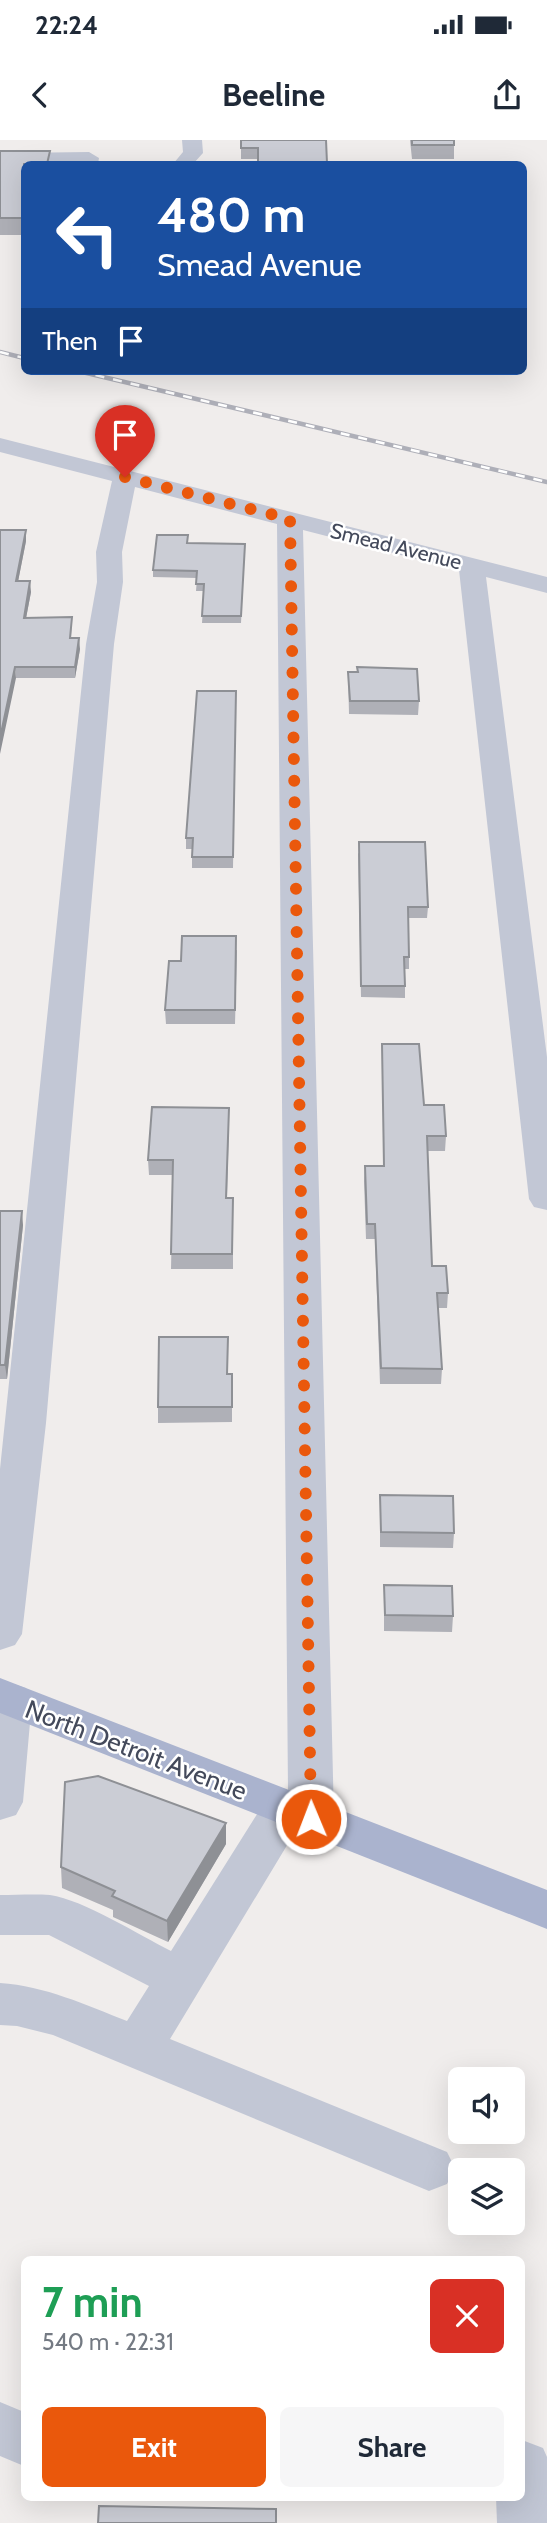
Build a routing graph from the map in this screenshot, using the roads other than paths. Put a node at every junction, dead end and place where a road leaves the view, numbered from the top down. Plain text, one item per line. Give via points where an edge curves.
1 (13, 159) edge
2 (89, 161) edge
3 (0, 445) edge
4 (125, 477) junction
5 (290, 519) junction
6 (471, 565) junction
7 (547, 584) edge
8 (547, 1199) edge
9 (0, 1634) edge
10 (5, 1698) edge
11 (0, 1801) edge
12 (298, 1813) junction
13 (547, 1910) edge
14 (0, 1915) edge
15 (180, 1979) junction
16 (0, 2004) edge
17 (137, 2049) junction
18 (429, 2168) dead end
19 (0, 2430) edge
20 (21, 2438) edge
21 (530, 2468) edge
22 (526, 2523) edge

1 - 2 street
3 - 4 street, Smead Avenue
4 - 5 street, Smead Avenue
4 - 9 street via 109,552 110,582 100,644 27,1410
5 - 6 street, Smead Avenue
5 - 12 street
6 - 7 street, Smead Avenue
6 - 8 street
10 - 11 street
10 - 12 main road, North Detroit Avenue
12 - 13 main road, North Detroit Avenue
12 - 15 street
14 - 15 street via 61,1918
15 - 17 street
16 - 17 street via 60,2016
17 - 18 street
19 - 20 street
21 - 22 street

